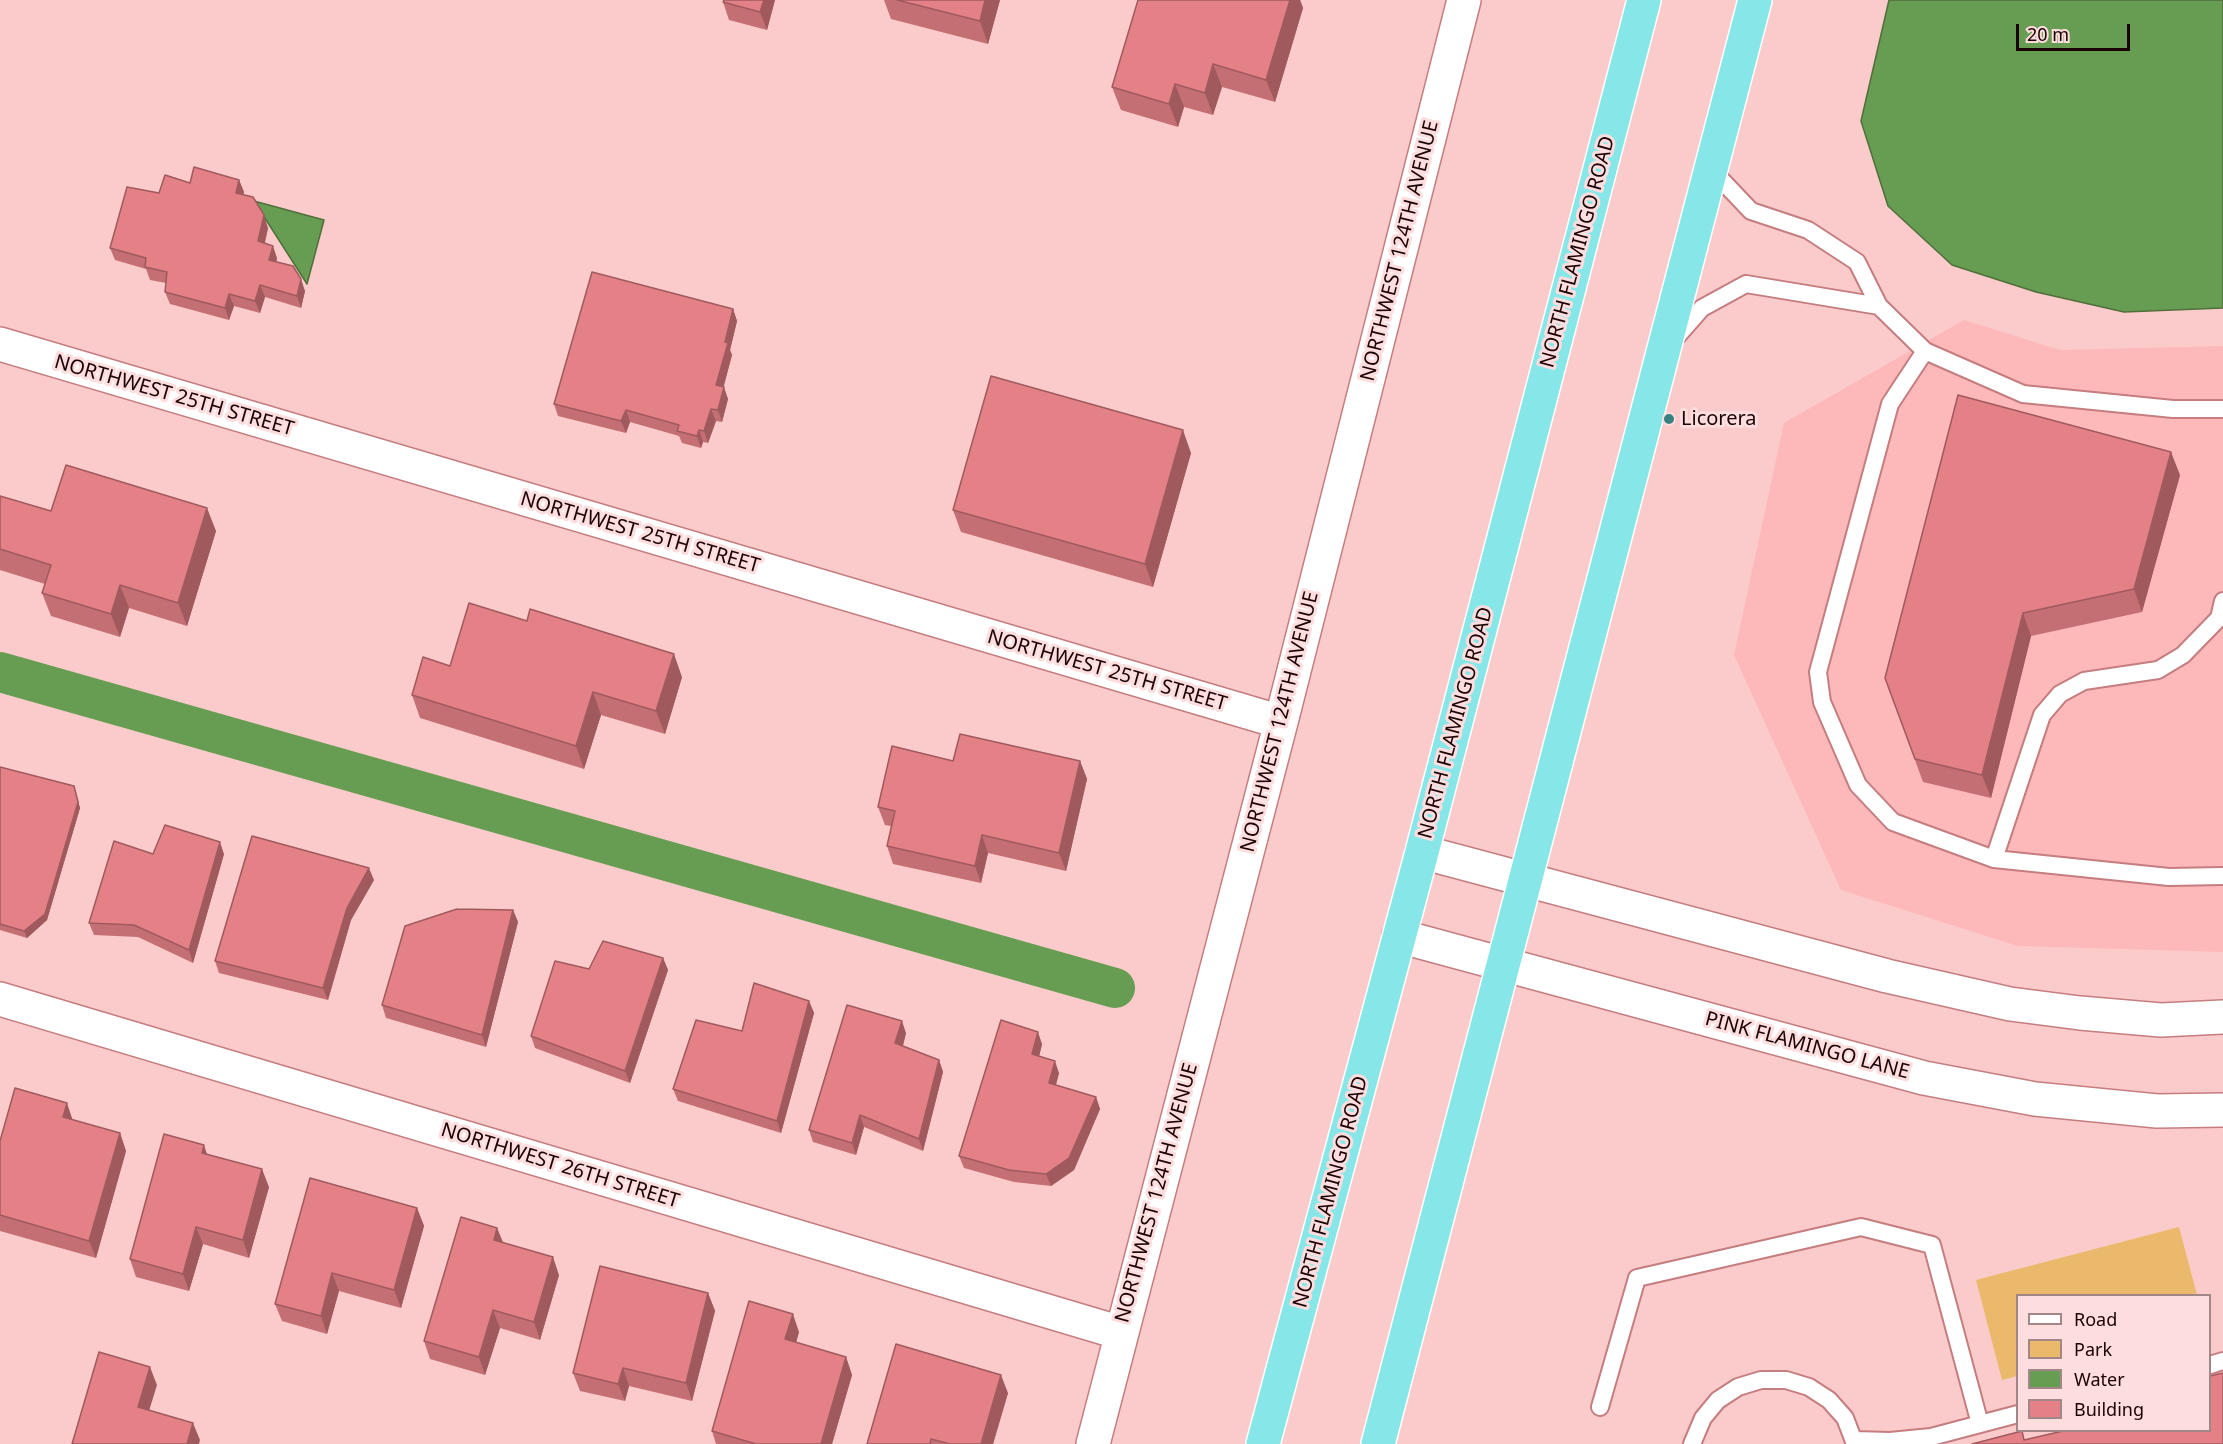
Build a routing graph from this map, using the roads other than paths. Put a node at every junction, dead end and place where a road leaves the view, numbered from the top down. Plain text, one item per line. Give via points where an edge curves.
1 (1464, 0) edge
2 (1644, 0) edge
3 (1755, 0) edge
4 (1711, 169) junction
5 (1879, 306) junction
6 (0, 344) edge
7 (1664, 350) junction
8 (1925, 351) junction
9 (2223, 409) edge
10 (2223, 601) edge
11 (2221, 617) edge
12 (1281, 722) junction
13 (1422, 852) junction
14 (1994, 859) junction
15 (2223, 876) edge
16 (1526, 880) junction
17 (1399, 936) junction
18 (1504, 964) junction
19 (0, 999) edge
20 (2223, 1017) edge
21 (2223, 1110) edge
22 (1121, 1333) junction
23 (1600, 1407) dead end
24 (2016, 1415) edge
25 (1980, 1424) junction
26 (1855, 1442) edge
27 (1093, 1444) edge
28 (1263, 1444) edge
29 (1378, 1444) edge
30 (1692, 1444) edge

1 - 12 street, NORTHWEST 124TH AVENUE
2 - 13 highway, NORTH FLAMINGO ROAD
3 - 4 highway
4 - 5 lane via 1751,211 1808,230 1857,262
4 - 7 highway
5 - 7 lane via 1746,284 1702,308
5 - 8 lane
6 - 12 street, NORTHWEST 25TH STREET
7 - 16 highway
8 - 9 lane via 2023,394 2174,410
8 - 14 lane via 1890,404 1818,672 1822,702 1858,785 1893,822
10 - 11 lane
11 - 14 lane via 2183,655 2158,670 2084,681 2060,694 2042,715
12 - 22 street, NORTHWEST 124TH AVENUE
13 - 16 street
13 - 17 highway, NORTH FLAMINGO ROAD
14 - 15 lane via 2169,877
16 - 18 highway
16 - 20 street via 1876,973 2010,1004 2161,1020
17 - 18 street, PINK FLAMINGO LANE
17 - 28 highway, NORTH FLAMINGO ROAD
18 - 21 street, PINK FLAMINGO LANE via 1924,1078 2046,1100 2157,1111
18 - 29 highway
19 - 22 street, NORTHWEST 26TH STREET
22 - 27 street, NORTHWEST 124TH AVENUE
23 - 25 lane via 1637,1278 1861,1227 1932,1245
24 - 25 lane
25 - 26 lane via 1931,1437
26 - 30 lane via 1845,1418 1829,1400 1809,1387 1786,1380 1761,1380 1738,1387 1718,1400 1703,1418

